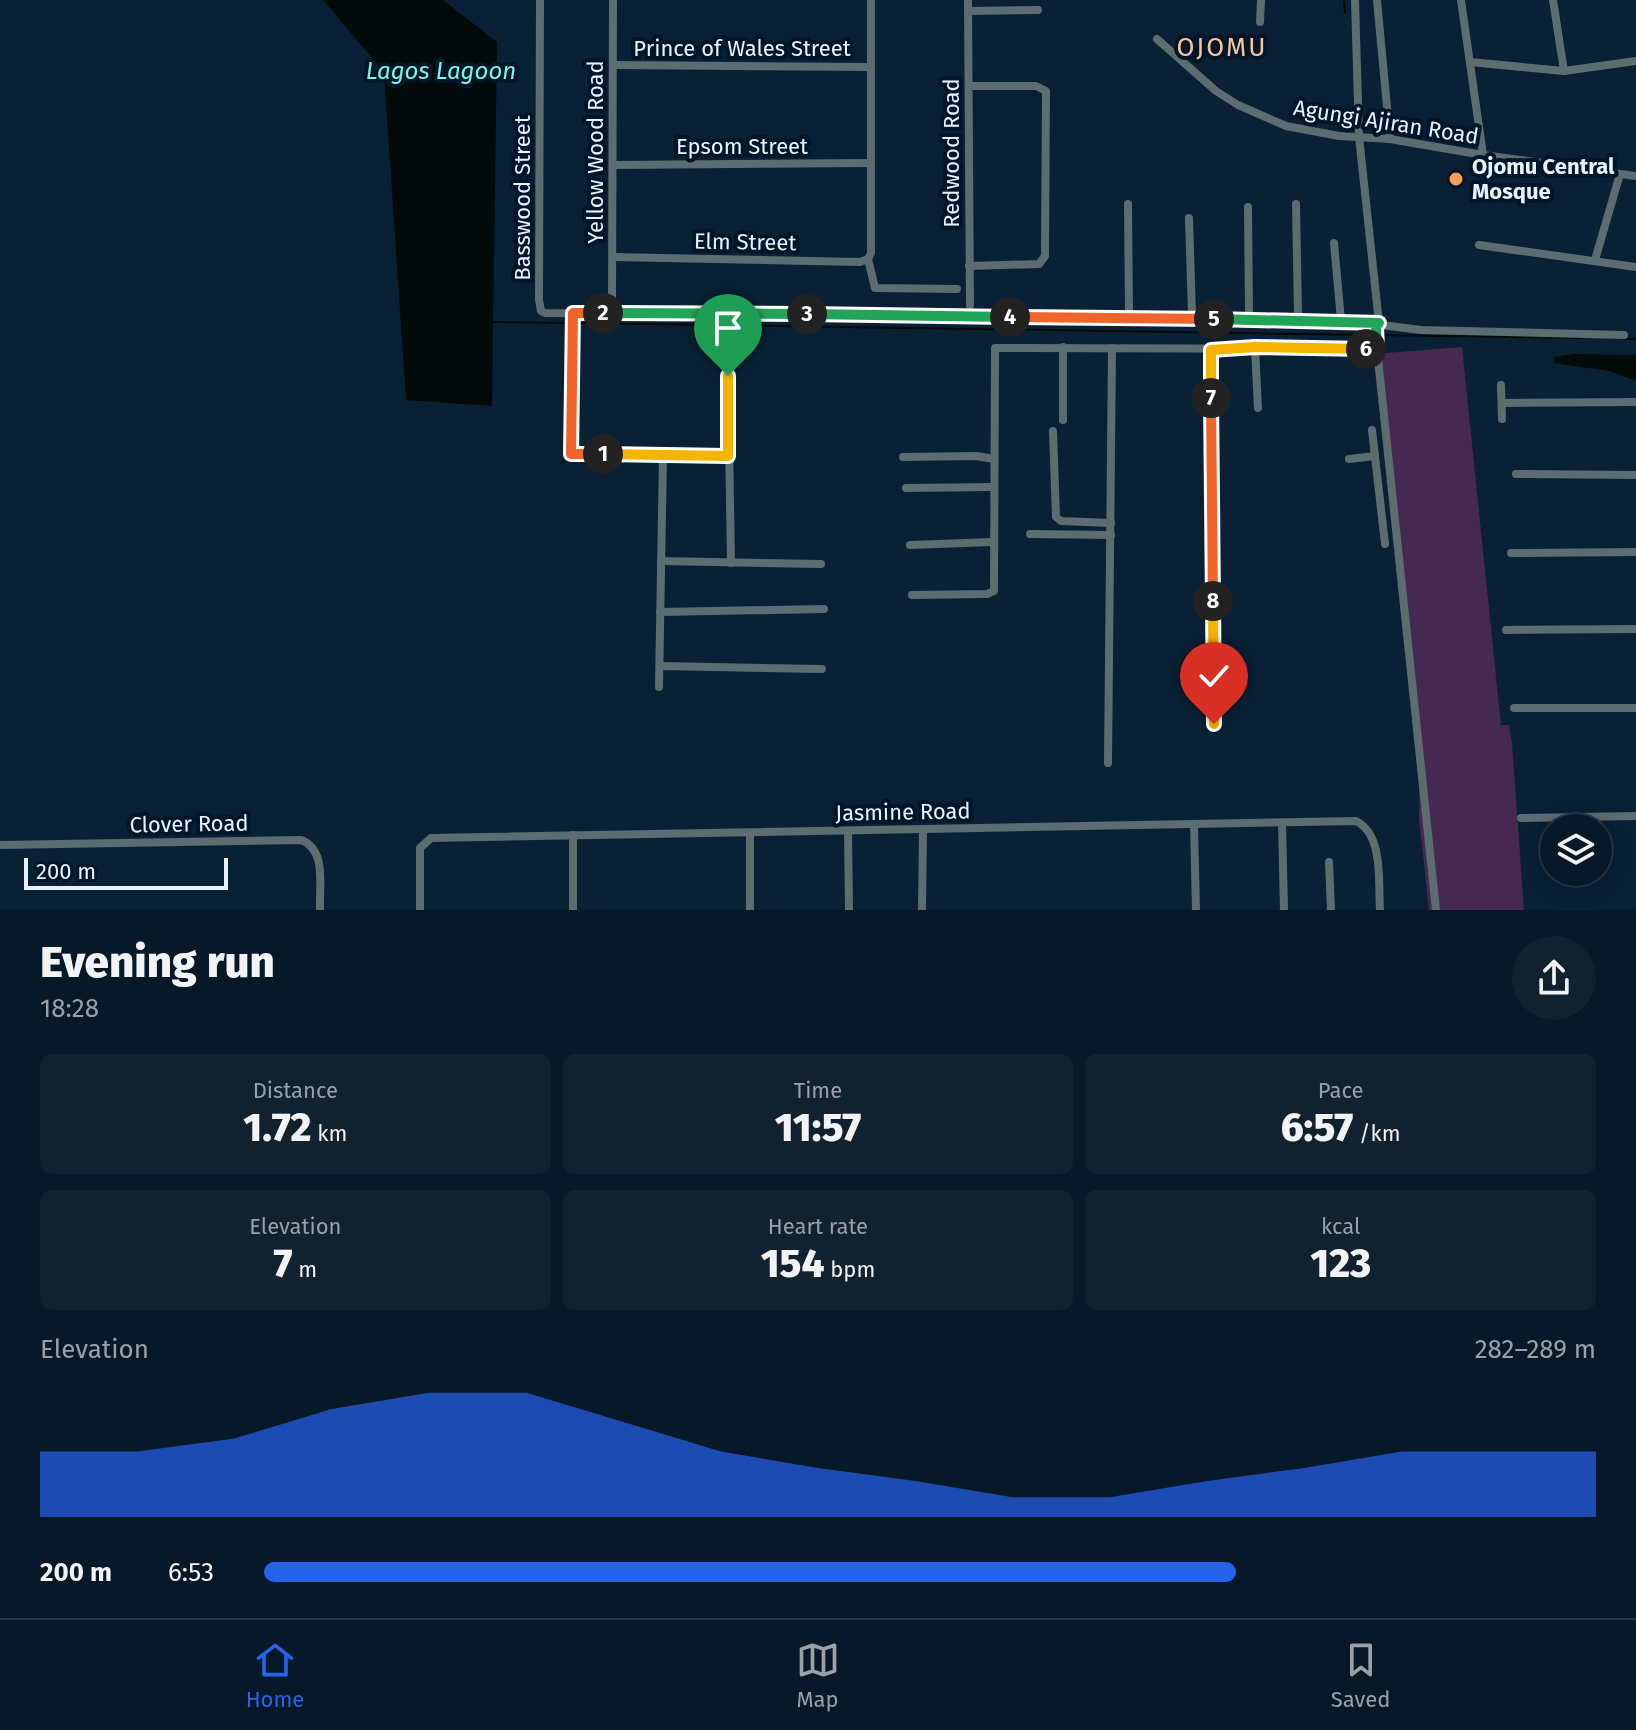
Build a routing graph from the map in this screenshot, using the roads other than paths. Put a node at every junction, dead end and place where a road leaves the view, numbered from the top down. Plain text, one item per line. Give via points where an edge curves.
1 (540, 0) edge
2 (613, 0) edge
3 (871, 0) edge
4 (968, 0) edge
5 (1261, 0) edge
6 (1355, 0) edge
7 (1377, 0) edge
8 (1461, 0) edge
9 (1553, 0) edge
10 (1038, 10) dead end
11 (968, 11) junction
12 (1260, 22) dead end
13 (1157, 39) dead end
14 (1636, 61) edge
15 (1470, 62) junction
16 (613, 65) junction
17 (871, 67) junction
18 (1564, 71) junction
19 (969, 86) junction
20 (1359, 137) junction
21 (1390, 139) junction
22 (1483, 155) junction
23 (871, 163) junction
24 (613, 165) junction
25 (1620, 174) junction
26 (1636, 176) edge
27 (1128, 204) dead end
28 (1296, 204) dead end
29 (1248, 207) dead end
30 (1189, 218) dead end
31 (1334, 243) dead end
32 (1479, 245) dead end
33 (870, 256) junction
34 (613, 257) junction
35 (1595, 260) junction
36 (969, 266) junction
37 (1636, 267) edge
38 (957, 289) dead end
39 (612, 304) dead end
40 (970, 305) dead end
41 (573, 315) junction
42 (1134, 318) junction
43 (1197, 319) junction
44 (1254, 320) junction
45 (1303, 320) junction
46 (1341, 320) junction
47 (1377, 325) junction
48 (1624, 335) dead end
49 (1063, 347) junction
50 (1255, 347) junction
51 (1112, 348) junction
52 (1376, 348) junction
53 (1211, 350) junction
54 (728, 376) dead end
55 (1501, 385) dead end
56 (1636, 402) edge
57 (1502, 403) junction
58 (1258, 408) dead end
59 (1502, 419) dead end
60 (1063, 420) dead end
61 (1372, 430) dead end
62 (1053, 431) dead end
63 (1387, 449) junction
64 (1375, 454) junction
65 (663, 455) junction
66 (728, 456) junction
67 (903, 457) dead end
68 (994, 459) junction
69 (1349, 459) dead end
70 (1516, 474) dead end
71 (1636, 475) edge
72 (993, 487) junction
73 (906, 488) dead end
74 (1111, 523) junction
75 (1030, 534) dead end
76 (1111, 535) junction
77 (992, 542) junction
78 (1385, 544) dead end
79 (910, 545) dead end
80 (1636, 552) edge
81 (1511, 553) dead end
82 (661, 561) junction
83 (731, 563) junction
84 (821, 564) dead end
85 (912, 595) dead end
86 (824, 609) dead end
87 (660, 612) junction
88 (1636, 629) edge
89 (1506, 630) dead end
90 (660, 666) junction
91 (822, 669) dead end
92 (659, 687) dead end
93 (1514, 708) dead end
94 (1636, 708) edge
95 (1214, 724) dead end
96 (1108, 763) dead end
97 (1636, 816) edge
98 (1521, 818) dead end
99 (1282, 823) junction
100 (1194, 825) junction
101 (923, 829) junction
102 (848, 831) junction
103 (750, 833) junction
104 (573, 835) junction
105 (0, 845) edge
106 (1329, 862) dead end
107 (320, 910) edge
108 (420, 910) edge
109 (573, 910) edge
110 (750, 910) edge
111 (849, 910) edge
112 (922, 910) edge
113 (1196, 910) edge
114 (1284, 910) edge
115 (1331, 910) edge
116 (1380, 910) edge
117 (1436, 910) edge

1 - 41 street, Basswood Street via 539,300 545,313
2 - 16 street, Yellow Wood Road
3 - 17 street
4 - 11 street, Redwood Road
5 - 12 street
6 - 20 street
7 - 21 street
8 - 15 street
9 - 18 street
10 - 11 street
11 - 19 street, Redwood Road
13 - 20 street, Agungi Ajiran Road via 1238,105 1286,126
14 - 18 street
15 - 18 street
15 - 22 street
16 - 17 street, Prince of Wales Street
16 - 24 street, Yellow Wood Road
17 - 23 street
19 - 36 street, Redwood Road
19 - 36 street via 1036,86 1046,91 1045,256 1039,264
20 - 21 street, Agungi Ajiran Road
20 - 47 street
21 - 22 street, Agungi Ajiran Road
22 - 25 street, Agungi Ajiran Road
23 - 24 street, Epsom Street
23 - 33 street
24 - 34 street, Yellow Wood Road
25 - 26 street, Agungi Ajiran Road
25 - 35 street
27 - 42 street via 1129,313
28 - 45 street via 1298,315
29 - 44 street via 1249,314
30 - 43 street via 1192,314
31 - 46 street
32 - 35 street
33 - 34 street, Elm Street via 860,262
33 - 38 street via 875,288
34 - 39 street, Yellow Wood Road
35 - 37 street
36 - 40 street, Redwood Road
41 - 42 street
41 - 65 street via 571,454
42 - 43 street
43 - 44 street
44 - 45 street
45 - 46 street
46 - 47 street
47 - 48 street
47 - 52 street
49 - 51 street
49 - 60 street
49 - 68 street via 995,348
50 - 52 street
50 - 53 street
50 - 58 street
51 - 53 street
51 - 74 street
52 - 63 street
53 - 95 street
54 - 66 street
55 - 57 street
56 - 57 street
57 - 59 street
61 - 64 street
62 - 74 street via 1056,517
63 - 64 street
63 - 117 street
64 - 69 street
64 - 78 street
65 - 66 street
65 - 82 street
66 - 83 street
67 - 68 street
68 - 72 street
70 - 71 street
72 - 73 street
72 - 77 street
74 - 76 street
75 - 76 street
76 - 96 street
77 - 79 street
77 - 85 street via 994,591
80 - 81 street
82 - 83 street
82 - 87 street
83 - 84 street
86 - 87 street
87 - 90 street
88 - 89 street
90 - 91 street
90 - 92 street
93 - 94 street
97 - 98 street
99 - 100 street, Jasmine Road
99 - 114 street
99 - 116 street, Jasmine Road via 1356,821 1366,826 1374,840
100 - 101 street, Jasmine Road
100 - 113 street
101 - 102 street, Jasmine Road
101 - 112 street
102 - 103 street, Jasmine Road
102 - 111 street
103 - 104 street, Jasmine Road
103 - 110 street
104 - 108 street, Jasmine Road via 431,838 420,848
104 - 109 street
105 - 107 street, Clover Road via 301,840 318,856
106 - 115 street

